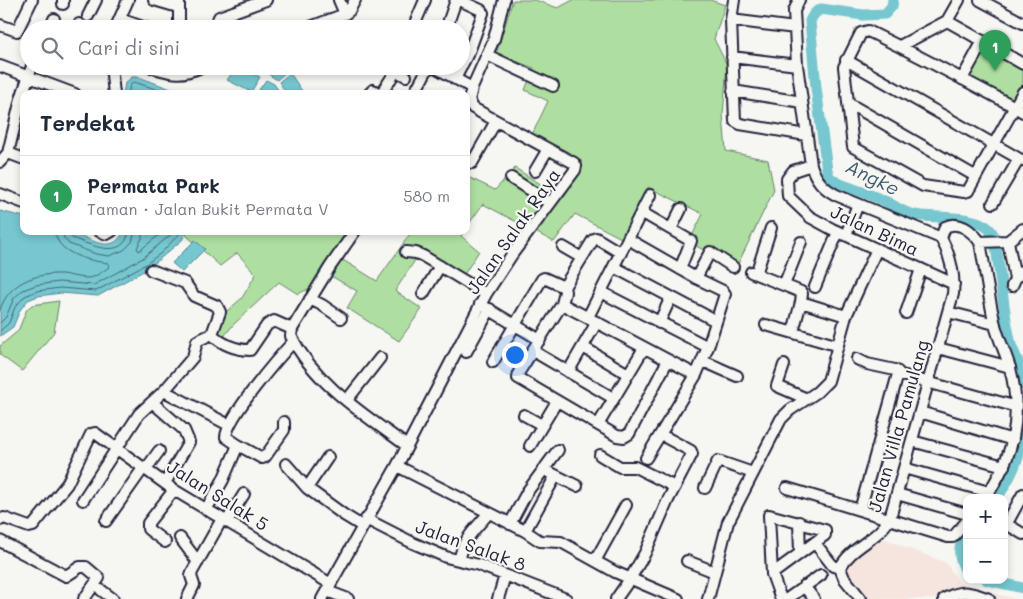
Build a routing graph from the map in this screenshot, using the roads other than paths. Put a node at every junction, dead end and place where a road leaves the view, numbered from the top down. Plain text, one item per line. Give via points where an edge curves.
1 (32, 0) edge
2 (96, 0) edge
3 (128, 0) edge
4 (154, 0) edge
5 (266, 0) edge
6 (339, 0) edge
7 (355, 0) edge
8 (425, 0) edge
9 (457, 0) edge
10 (504, 0) edge
11 (734, 0) edge
12 (799, 0) edge
13 (959, 0) edge
14 (980, 0) edge
15 (179, 3) edge
16 (245, 4) edge
17 (344, 14) junction
18 (88, 16) dead end
19 (22, 20) edge
20 (120, 20) edge
21 (179, 20) edge
22 (218, 20) edge
23 (328, 20) edge
24 (416, 20) edge
25 (449, 20) edge
26 (731, 20) junction
27 (947, 22) junction
28 (1023, 23) edge
29 (0, 25) edge
30 (20, 25) edge
31 (794, 28) junction
32 (982, 41) junction
33 (900, 46) junction
34 (470, 49) edge
35 (487, 55) junction
36 (732, 57) junction
37 (846, 60) junction
38 (1023, 64) edge
39 (797, 65) junction
40 (0, 66) edge
41 (20, 74) edge
42 (23, 75) edge
43 (112, 75) edge
44 (393, 75) edge
45 (424, 75) edge
46 (448, 75) edge
47 (457, 75) edge
48 (28, 77) junction
49 (455, 79) junction
50 (962, 79) junction
51 (554, 86) dead end
52 (472, 88) junction
53 (25, 90) edge
54 (64, 90) edge
55 (114, 90) edge
56 (383, 90) edge
57 (416, 90) edge
58 (733, 90) junction
59 (1023, 92) edge
60 (470, 94) edge
61 (802, 102) junction
62 (848, 103) junction
63 (470, 104) edge
64 (1019, 109) edge
65 (20, 117) edge
66 (496, 121) junction
67 (806, 135) junction
68 (994, 144) junction
69 (548, 149) junction
70 (8, 153) junction
71 (20, 158) edge
72 (1021, 160) edge
73 (0, 162) edge
74 (472, 163) dead end
75 (811, 165) junction
76 (535, 171) dead end
77 (976, 176) junction
78 (511, 178) dead end
79 (0, 194) edge
80 (650, 195) dead end
81 (20, 202) edge
82 (550, 203) junction
83 (993, 203) dead end
84 (858, 204) junction
85 (681, 209) dead end
86 (641, 212) junction
87 (771, 228) dead end
88 (670, 229) junction
89 (1023, 229) edge
90 (842, 234) junction
91 (352, 235) edge
92 (941, 238) junction
93 (628, 239) junction
94 (1005, 241) junction
95 (801, 242) dead end
96 (983, 242) junction
97 (563, 247) dead end
98 (877, 250) junction
99 (406, 252) dead end
100 (621, 253) junction
101 (582, 258) junction
102 (440, 266) junction
103 (614, 267) junction
104 (734, 267) dead end
105 (680, 269) junction
106 (921, 269) junction
107 (151, 270) dead end
108 (1023, 270) edge
109 (696, 278) junction
110 (954, 284) junction
111 (784, 285) junction
112 (564, 287) junction
113 (815, 287) dead end
114 (601, 292) junction
115 (423, 294) dead end
116 (486, 294) junction
117 (671, 297) junction
118 (310, 299) junction
119 (801, 302) junction
120 (480, 304) junction
121 (562, 304) junction
122 (490, 310) junction
123 (948, 312) junction
124 (906, 313) dead end
125 (846, 316) junction
126 (341, 318) dead end
127 (592, 320) junction
128 (716, 321) junction
129 (659, 323) junction
130 (515, 324) junction
131 (995, 324) junction
132 (766, 325) dead end
133 (292, 329) junction
134 (793, 332) junction
135 (212, 334) junction
136 (540, 340) junction
137 (294, 341) junction
138 (832, 344) dead end
139 (583, 347) junction
140 (708, 347) junction
141 (644, 348) junction
142 (938, 348) junction
143 (533, 351) junction
144 (466, 352) dead end
145 (380, 358) dead end
146 (857, 359) dead end
147 (668, 360) junction
148 (703, 360) junction
149 (493, 362) dead end
150 (784, 366) dead end
151 (1010, 367) junction
152 (568, 372) junction
153 (628, 374) junction
154 (898, 374) junction
155 (696, 375) junction
156 (737, 376) dead end
157 (928, 382) junction
158 (164, 392) junction
159 (613, 398) junction
160 (807, 399) junction
161 (347, 400) junction
162 (557, 401) junction
163 (152, 402) junction
164 (1017, 407) junction
165 (920, 412) junction
166 (524, 415) dead end
167 (284, 422) dead end
168 (229, 425) junction
169 (542, 425) junction
170 (598, 425) junction
171 (667, 438) dead end
172 (1013, 440) junction
173 (912, 441) junction
174 (238, 445) junction
175 (407, 446) junction
176 (530, 446) dead end
177 (116, 448) junction
178 (558, 450) dead end
179 (159, 451) dead end
180 (600, 455) dead end
181 (328, 457) dead end
182 (646, 458) dead end
183 (286, 464) dead end
184 (397, 466) junction
185 (1004, 466) junction
186 (145, 468) junction
187 (904, 468) junction
188 (543, 469) junction
189 (753, 472) junction
190 (554, 479) dead end
191 (577, 486) dead end
192 (169, 487) junction
193 (675, 487) junction
194 (307, 488) junction
195 (705, 488) dead end
196 (787, 488) dead end
197 (244, 494) dead end
198 (897, 494) junction
199 (984, 494) edge
200 (988, 494) edge
201 (1023, 494) edge
202 (83, 500) dead end
203 (626, 505) dead end
204 (206, 510) junction
205 (860, 510) junction
206 (963, 513) edge
207 (488, 514) junction
208 (890, 518) junction
209 (0, 520) edge
210 (225, 520) junction
211 (106, 521) dead end
212 (799, 522) junction
213 (364, 523) junction
214 (510, 524) junction
215 (963, 525) edge
216 (525, 531) junction
217 (1023, 534) edge
218 (180, 538) dead end
219 (0, 541) edge
220 (165, 542) dead end
221 (815, 543) junction
222 (800, 553) junction
223 (460, 560) junction
224 (595, 561) junction
225 (687, 561) dead end
226 (198, 562) junction
227 (840, 568) junction
228 (715, 572) junction
229 (772, 574) junction
230 (821, 574) dead end
231 (505, 575) junction
232 (630, 579) junction
233 (804, 586) junction
234 (101, 590) dead end
235 (327, 591) edge
236 (84, 599) edge
237 (113, 599) edge
238 (187, 599) edge
239 (348, 599) edge
240 (498, 599) edge
241 (566, 599) edge
242 (616, 599) edge
243 (678, 599) edge
244 (708, 599) edge
245 (781, 599) edge
246 (787, 599) edge
247 (814, 599) edge
248 (861, 599) edge
249 (944, 599) edge
250 (989, 599) edge

1 - 19 street
2 - 18 street
3 - 20 street
4 - 15 street
5 - 16 street
6 - 17 street
7 - 17 street
8 - 24 street
9 - 25 street
9 - 34 street via 483,13
10 - 35 street, Jalan Salak Raya
11 - 26 street
12 - 31 street via 794,9
13 - 27 street
14 - 28 street
15 - 21 street
16 - 22 street
17 - 23 street
26 - 31 street
26 - 36 street
27 - 32 street
27 - 33 street
29 - 30 street via 17,31
31 - 39 street
32 - 38 street
32 - 50 street
33 - 37 street via 864,31
33 - 50 street
35 - 51 street
35 - 52 street, Jalan Salak Raya
36 - 39 street
36 - 58 street
37 - 62 street
37 - 68 street
39 - 61 street
40 - 41 street
42 - 48 street
43 - 55 street
44 - 56 street
45 - 57 street
46 - 49 street
47 - 49 street
48 - 53 street
48 - 54 street
49 - 52 street
50 - 64 street
52 - 60 street, Jalan Salak Raya
58 - 61 street
58 - 67 street via 737,123
59 - 64 street
61 - 67 street
62 - 77 street
62 - 77 street via 852,143 856,150 925,187 966,192
63 - 66 street, Jalan Salak Raya
64 - 68 street
65 - 70 street
66 - 69 street, Jalan Salak Raya
66 - 74 street
67 - 75 street
68 - 72 street
68 - 77 street
69 - 76 street
69 - 82 street, Jalan Salak Raya via 576,166
70 - 71 street
70 - 73 street
72 - 83 street
75 - 84 street via 825,188
75 - 90 street, Jalan Bima via 789,175 788,196 810,217
78 - 82 street
79 - 81 street
80 - 86 street
82 - 116 street, Jalan Salak Raya
84 - 90 street
84 - 92 street
85 - 88 street
86 - 88 street
86 - 93 street
87 - 111 street via 754,273
88 - 105 street via 691,241
89 - 94 street
90 - 98 street, Jalan Bima
90 - 113 street
91 - 118 street
92 - 96 street via 945,227 953,225 961,226
92 - 110 street, Jalan Villa Pamulang via 947,249
93 - 100 street
93 - 105 street
94 - 96 street
94 - 108 street via 1014,282
95 - 111 street
96 - 131 street
97 - 101 street
98 - 106 street, Jalan Bima
98 - 125 street
99 - 102 street via 416,253
100 - 101 street via 596,238
100 - 103 street
101 - 112 street
102 - 115 street
102 - 116 street
103 - 114 street
103 - 117 street
104 - 109 street via 710,252
105 - 109 street
106 - 110 street, Jalan Bima
106 - 124 street
107 - 135 street via 185,283 194,296 217,306 220,312
109 - 128 street via 724,292
110 - 123 street, Jalan Villa Pamulang
111 - 119 street via 802,293
112 - 121 street via 566,292
112 - 130 street via 544,278
114 - 127 street
114 - 129 street
116 - 120 street, Jalan Salak Raya
117 - 128 street
117 - 129 street
118 - 126 street
118 - 133 street
119 - 125 street
119 - 134 street
120 - 122 street
120 - 175 street, Jalan Salak Raya
121 - 127 street
121 - 136 street
122 - 130 street
122 - 144 street
123 - 131 street
123 - 142 street, Jalan Villa Pamulang
125 - 160 street via 828,381
127 - 139 street
127 - 141 street
128 - 140 street
129 - 140 street
130 - 136 street
130 - 149 street
131 - 151 street
132 - 134 street
133 - 135 street via 274,321 267,324 250,350 239,350
133 - 137 street
134 - 138 street
135 - 158 street via 197,341 192,357
136 - 143 street
137 - 161 street via 318,374
137 - 168 street
139 - 152 street
139 - 153 street
140 - 148 street
141 - 147 street
141 - 153 street
142 - 151 street
142 - 157 street, Jalan Villa Pamulang
143 - 152 street
143 - 162 street via 518,378
145 - 161 street
146 - 154 street via 898,371
147 - 155 street
147 - 170 street via 627,435 617,436
148 - 155 street
148 - 156 street
150 - 160 street via 777,386
151 - 164 street
152 - 159 street
153 - 159 street
154 - 157 street
154 - 205 street
155 - 182 street
157 - 164 street
157 - 165 street, Jalan Villa Pamulang
158 - 163 street
158 - 168 street
159 - 170 street
160 - 189 street via 781,419
161 - 175 street
162 - 169 street
162 - 170 street
163 - 177 street via 139,414
163 - 192 street via 184,430 189,442
164 - 172 street
165 - 172 street
165 - 173 street, Jalan Villa Pamulang
166 - 169 street
167 - 174 street via 284,430 265,458
168 - 174 street via 226,436
169 - 176 street
171 - 193 street via 692,454
172 - 185 street
173 - 185 street
173 - 187 street, Jalan Villa Pamulang
174 - 204 street
175 - 184 street, Jalan Salak Raya
177 - 186 street, Jalan Salak 5
177 - 202 street
177 - 209 street, Jalan Salak 5 via 95,432 91,434 67,484 33,526 4,518
178 - 188 street
179 - 186 street
180 - 193 street via 620,466 635,467
181 - 194 street
183 - 194 street, Jalan Salak 8
184 - 207 street
184 - 213 street, Jalan Salak Raya
185 - 200 street
186 - 192 street, Jalan Salak 5
186 - 211 street
187 - 198 street, Jalan Villa Pamulang
187 - 199 street
188 - 191 street
188 - 214 street
189 - 195 street via 718,461
189 - 228 street via 728,522
190 - 216 street
192 - 204 street, Jalan Salak 5
192 - 220 street via 147,526
193 - 232 street
194 - 213 street, Jalan Salak 8 via 344,515
196 - 205 street
197 - 210 street
198 - 206 street
198 - 208 street, Jalan Villa Pamulang
201 - 217 street via 1007,523
203 - 224 street
204 - 210 street, Jalan Salak 5
205 - 208 street
207 - 214 street
207 - 223 street via 466,541
208 - 215 street via 950,538
208 - 227 street, Jalan Villa Pamulang via 879,533 847,557
210 - 226 street
210 - 235 street, Jalan Salak 5
212 - 221 street via 825,530 824,536
212 - 222 street
212 - 229 street via 769,515
213 - 223 street, Jalan Salak 8
213 - 235 street, Jalan Salak Raya
214 - 216 street
216 - 224 street via 540,540 561,542
218 - 226 street
219 - 236 street via 63,575 69,576 80,567 86,567 99,578
221 - 222 street
221 - 227 street via 833,566
222 - 229 street
223 - 231 street, Jalan Salak 8
224 - 232 street
225 - 228 street
226 - 238 street via 190,576 194,585
227 - 248 street
228 - 244 street
229 - 245 street
230 - 233 street
231 - 240 street
231 - 241 street, Jalan Salak 8
232 - 242 street
232 - 243 street
233 - 246 street
233 - 247 street
234 - 237 street
235 - 239 street, Jalan Salak 5
249 - 250 street via 966,592

